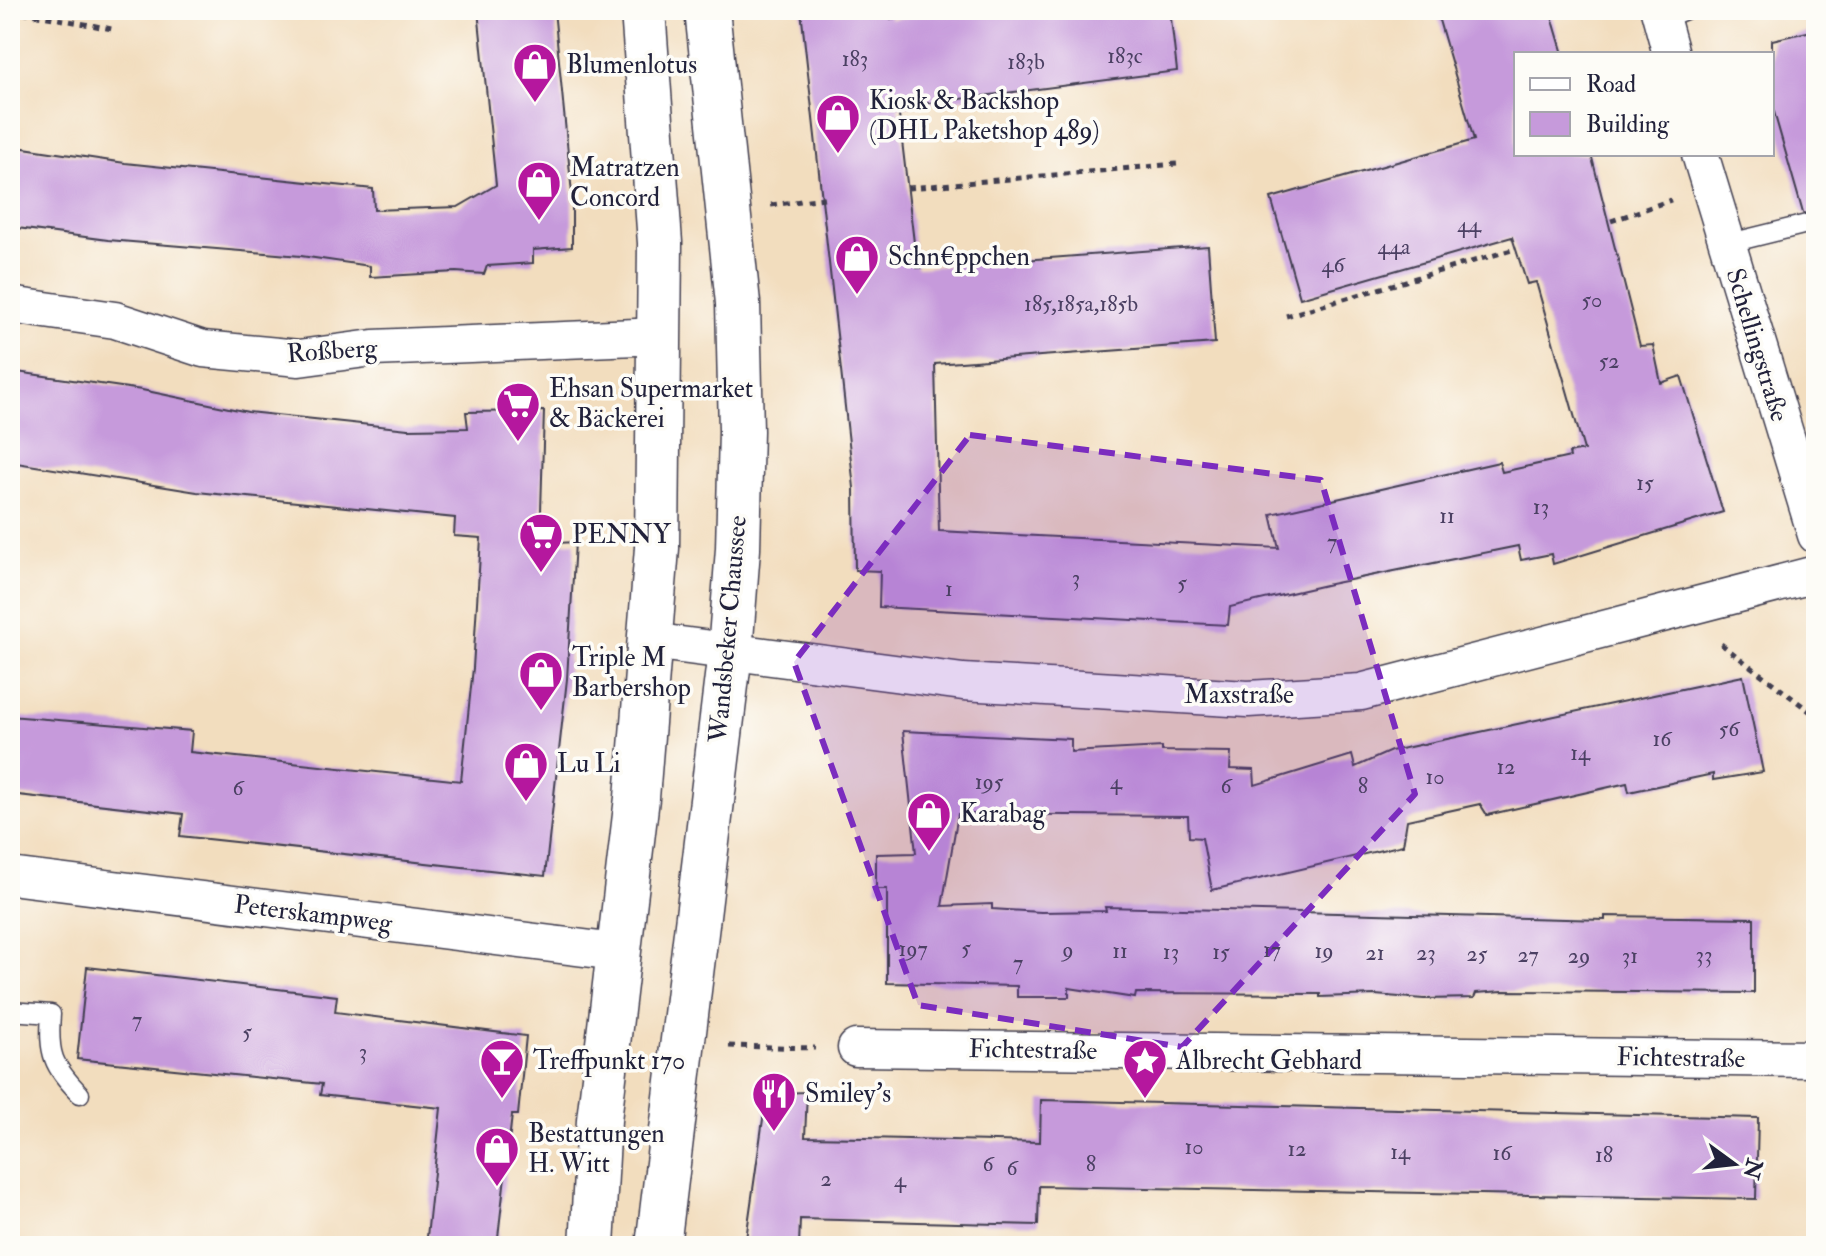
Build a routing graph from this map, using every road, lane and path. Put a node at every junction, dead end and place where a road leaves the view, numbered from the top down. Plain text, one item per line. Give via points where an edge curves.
1 (11, 10) edge
2 (643, 10) edge
3 (707, 10) edge
4 (1668, 13) edge
5 (117, 30) dead end
6 (1671, 52) edge
7 (1177, 164) dead end
8 (1705, 170) edge
9 (908, 188) dead end
10 (1611, 221) dead end
11 (1807, 224) dead end
12 (1726, 244) junction
13 (1515, 249) dead end
14 (10, 305) edge
15 (1286, 316) dead end
16 (660, 336) junction
17 (1816, 535) edge
18 (1816, 574) edge
19 (1679, 611) junction
20 (650, 641) junction
21 (730, 652) junction
22 (1816, 716) edge
23 (10, 876) edge
24 (616, 952) junction
25 (10, 1011) edge
26 (682, 1045) junction
27 (856, 1048) joint
28 (1816, 1059) edge
29 (80, 1094) dead end
30 (592, 1246) edge
31 (658, 1246) edge

1 - 5 path
2 - 16 main road via 660,243
3 - 21 main road, Wandsbeker Chaussee via 738,303 741,431
4 - 6 street
7 - 9 path
8 - 10 path
8 - 12 street, Schellingstraße
11 - 12 lane
12 - 17 street, Schellingstraße
13 - 15 path
14 - 16 street, Roßberg via 115,320 203,349 299,358 373,348
16 - 20 main road
18 - 19 street, Maxstraße
19 - 21 street, Maxstraße via 1361,692 1248,699 963,682
19 - 22 path
20 - 21 street, Maxstraße
20 - 24 main road via 637,798
21 - 26 main road, Wandsbeker Chaussee
23 - 24 street, Peterskampweg
24 - 30 main road
25 - 29 lane via 51,1014 49,1046 57,1070
26 - 27 path
26 - 31 main road, Wandsbeker Chaussee
27 - 28 street, Fichtestraße

